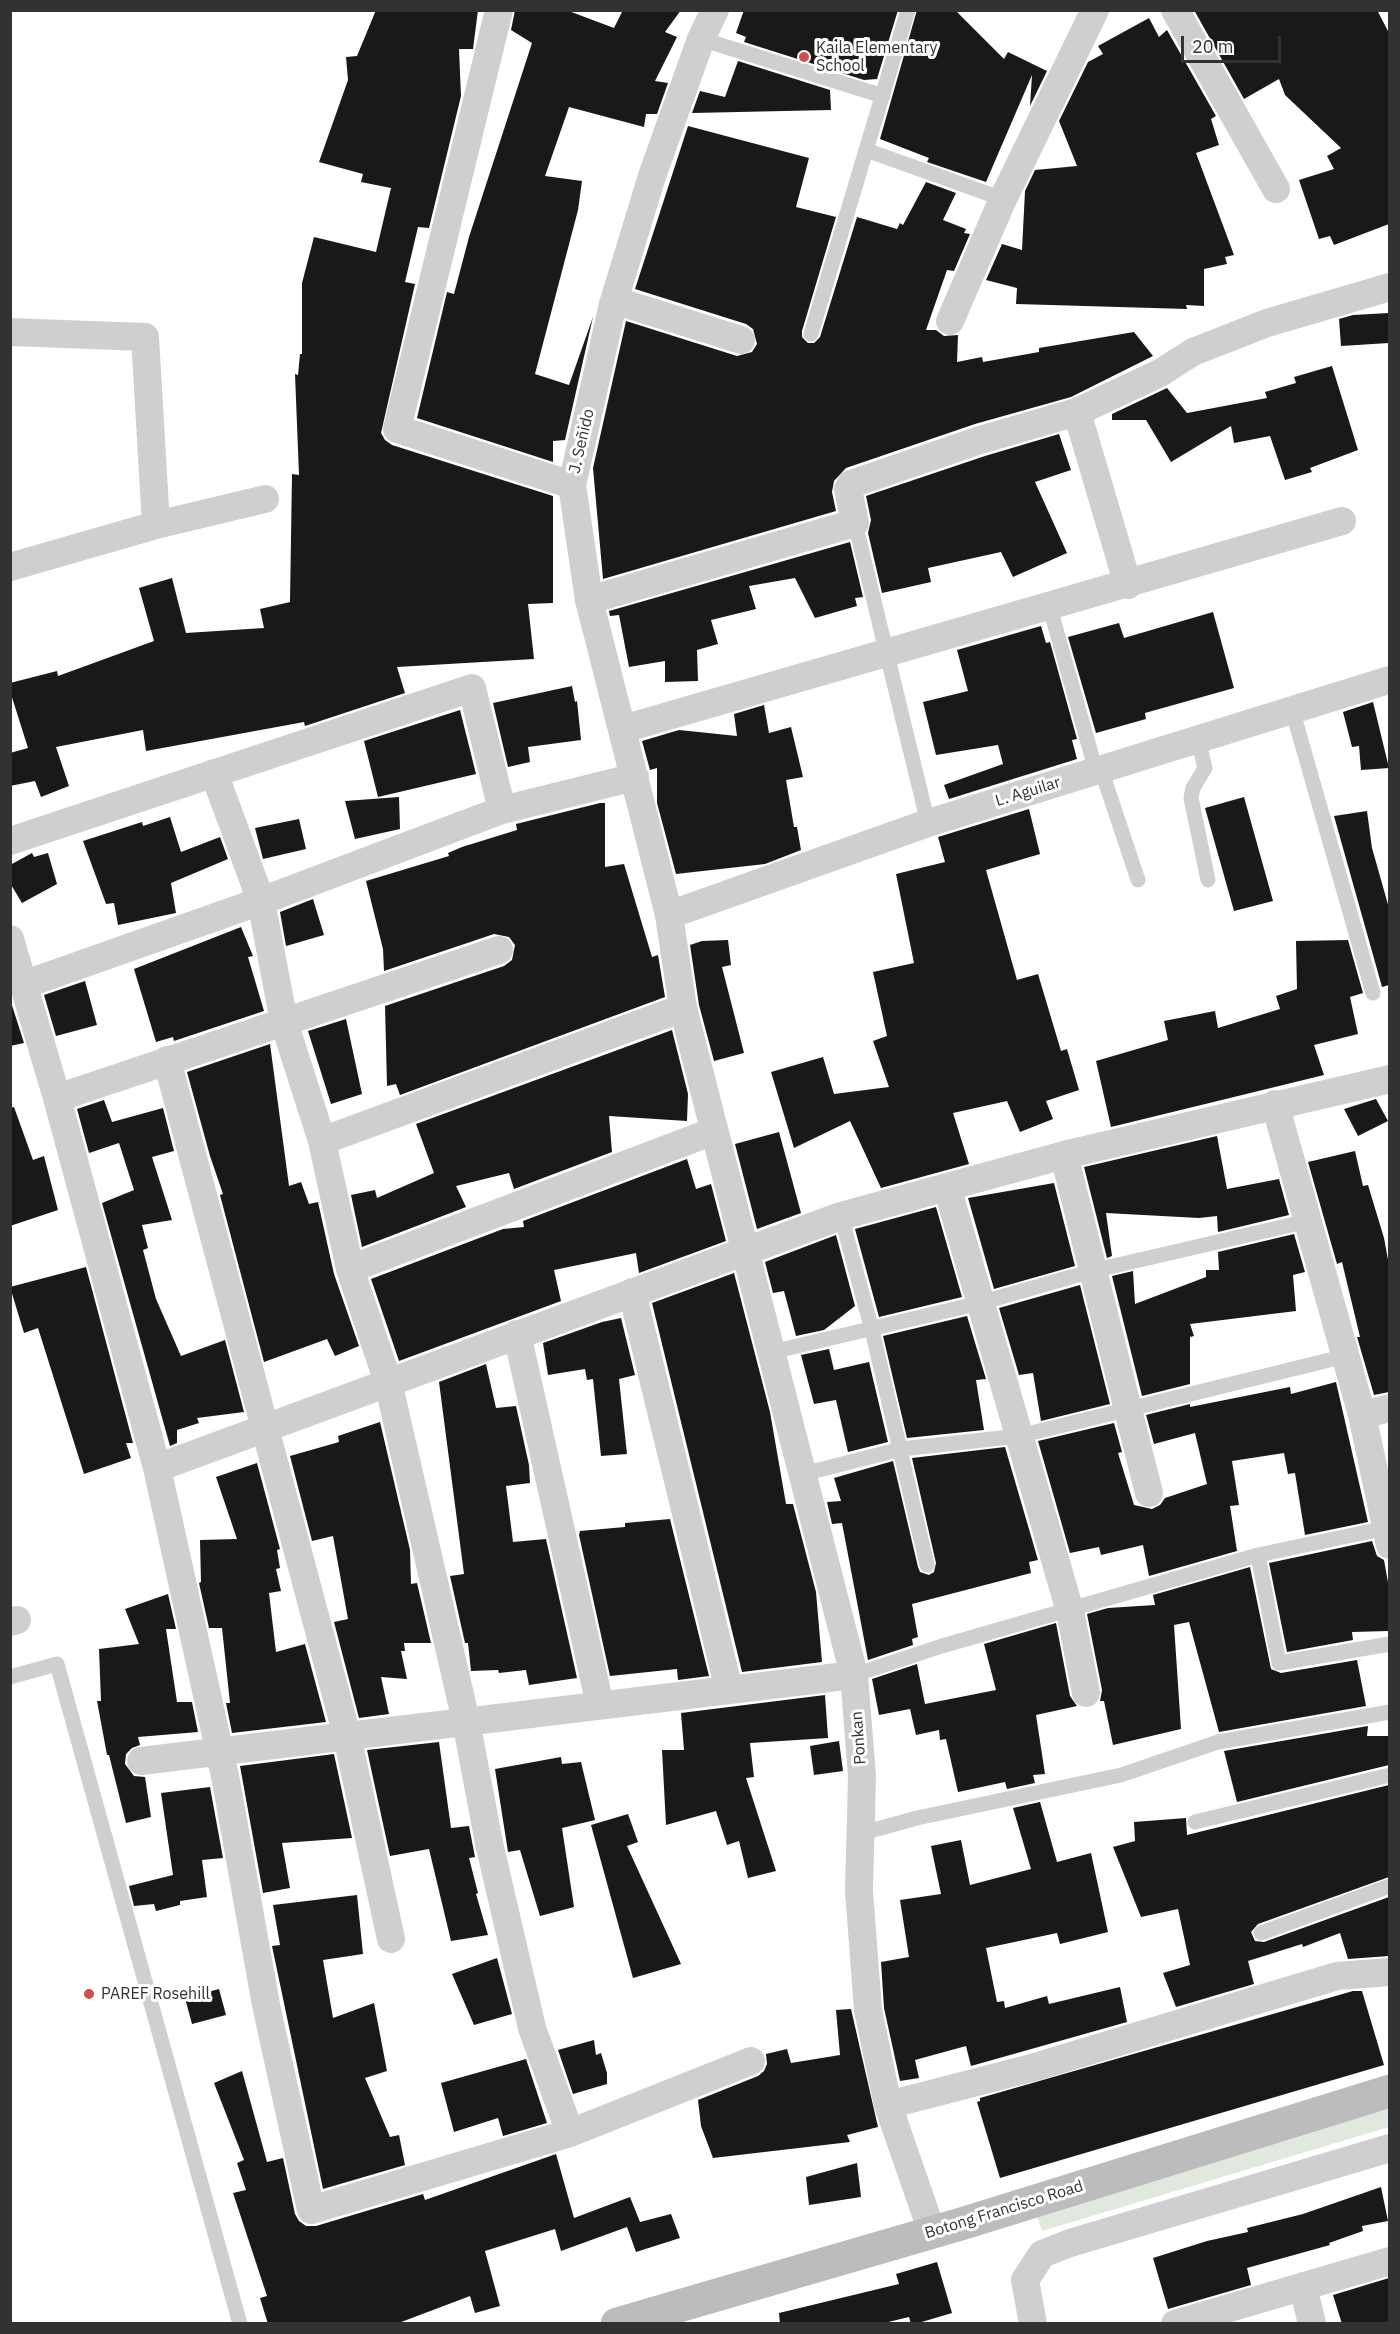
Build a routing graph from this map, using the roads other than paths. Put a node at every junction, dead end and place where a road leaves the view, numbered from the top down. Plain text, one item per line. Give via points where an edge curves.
1 (499, 10) edge
2 (715, 10) edge
3 (908, 10) edge
4 (1095, 10) edge
5 (1175, 10) edge
6 (701, 39) junction
7 (882, 96) junction
8 (866, 150) junction
9 (1276, 189) dead end
10 (1003, 199) junction
11 (1389, 287) edge
12 (613, 304) junction
13 (951, 321) dead end
14 (10, 332) edge
15 (811, 334) dead end
16 (741, 340) dead end
17 (1077, 412) junction
18 (572, 485) junction
19 (265, 499) dead end
20 (1342, 521) dead end
21 (855, 523) junction
22 (156, 525) junction
23 (10, 567) edge
24 (1128, 585) junction
25 (590, 600) junction
26 (1050, 608) junction
27 (886, 652) junction
28 (1389, 680) edge
29 (1292, 709) junction
30 (623, 729) junction
31 (1198, 739) junction
32 (1099, 770) junction
33 (214, 773) junction
34 (635, 777) junction
35 (501, 810) junction
36 (928, 823) junction
37 (10, 841) edge
38 (1138, 880) dead end
39 (1208, 880) dead end
40 (261, 901) junction
41 (669, 915) junction
42 (10, 939) edge
43 (499, 950) dead end
44 (23, 985) junction
45 (1373, 993) dead end
46 (683, 1008) junction
47 (284, 1022) junction
48 (167, 1060) junction
49 (1389, 1079) edge
50 (57, 1098) junction
51 (1275, 1104) junction
52 (714, 1131) junction
53 (322, 1141) junction
54 (1064, 1155) junction
55 (947, 1187) junction
56 (841, 1216) junction
57 (1308, 1221) junction
58 (745, 1249) junction
59 (350, 1269) junction
60 (1092, 1271) junction
61 (632, 1292) junction
62 (980, 1303) junction
63 (872, 1330) junction
64 (517, 1334) junction
65 (772, 1352) junction
66 (1346, 1356) junction
67 (388, 1382) junction
68 (1389, 1408) edge
69 (1128, 1410) junction
70 (1362, 1415) junction
71 (265, 1428) junction
72 (1019, 1436) junction
73 (901, 1449) junction
74 (157, 1468) junction
75 (803, 1474) junction
76 (1383, 1486) edge
77 (1149, 1493) dead end
78 (1388, 1536) edge
79 (1258, 1555) junction
80 (927, 1565) dead end
81 (1070, 1611) junction
82 (1389, 1644) edge
83 (854, 1675) junction
84 (10, 1677) edge
85 (729, 1690) junction
86 (1086, 1693) dead end
87 (600, 1705) junction
88 (1389, 1712) edge
89 (466, 1721) junction
90 (347, 1736) junction
91 (220, 1751) junction
92 (141, 1761) dead end
93 (1389, 1775) edge
94 (1195, 1822) dead end
95 (859, 1834) junction
96 (1389, 1886) edge
97 (1261, 1933) dead end
98 (392, 1939) dead end
99 (1389, 1972) edge
100 (751, 2061) dead end
101 (1389, 2091) edge
102 (888, 2105) junction
103 (570, 2133) junction
104 (1389, 2148) edge
105 (932, 2232) junction
106 (1389, 2261) edge
107 (1303, 2286) junction
108 (240, 2324) edge
109 (617, 2324) edge
110 (1033, 2324) edge
111 (1175, 2324) edge
112 (1312, 2324) edge

1 - 18 street via 397,429
2 - 6 street, J. Señido
3 - 7 lane
4 - 10 street
5 - 9 street
6 - 7 lane
6 - 12 street, J. Señido via 652,176
7 - 8 lane
8 - 10 lane
8 - 15 lane
10 - 13 street
11 - 17 street via 1267,323 1193,352 1160,374
12 - 16 street via 624,303
12 - 18 street, J. Señido
14 - 22 street via 145,337
17 - 21 street via 851,484 848,489
17 - 24 street
18 - 25 street, J. Señido
19 - 22 street
20 - 24 street
21 - 25 street
21 - 27 lane
22 - 23 street
24 - 26 street
25 - 30 street, J. Señido
26 - 27 street
26 - 32 lane
27 - 30 street
27 - 36 lane
28 - 29 street, L. Aguilar
29 - 31 street, L. Aguilar
29 - 45 lane
30 - 34 street, J. Señido
31 - 32 street, L. Aguilar
31 - 39 lane via 1205,768 1191,798
32 - 36 street, L. Aguilar
32 - 38 lane
33 - 35 street via 472,688
33 - 37 street
33 - 40 street
34 - 35 street
34 - 41 street, J. Señido
35 - 40 street
36 - 41 street, L. Aguilar
40 - 44 street
40 - 47 street
41 - 46 street, J. Señido
42 - 44 street
43 - 47 street
44 - 50 street
46 - 52 street, J. Señido
46 - 53 street
47 - 48 street
47 - 53 street
48 - 50 street
48 - 71 street
49 - 51 street
50 - 74 street
51 - 54 street
51 - 57 street
52 - 58 street, Ponkan
52 - 59 street
53 - 59 street
54 - 55 street
54 - 60 street
55 - 56 street
55 - 62 street
56 - 58 street
56 - 63 lane
57 - 60 lane
57 - 66 street
58 - 61 street
58 - 65 street, Ponkan
59 - 67 street
60 - 62 lane
60 - 69 street
61 - 64 street
61 - 85 street
62 - 63 lane
62 - 72 street
63 - 65 lane
63 - 73 lane
64 - 67 street
64 - 87 street
65 - 75 street, Ponkan
66 - 69 lane
66 - 70 street
67 - 71 street
67 - 89 street
68 - 70 street
69 - 72 lane
69 - 77 street
70 - 76 street
71 - 74 street
71 - 90 street
72 - 73 lane
72 - 81 street
73 - 75 lane
73 - 80 lane
74 - 91 street
75 - 83 street, Ponkan
76 - 78 street
78 - 79 lane
79 - 81 lane
79 - 82 lane via 1279,1663
81 - 83 lane
81 - 86 street
83 - 85 street
83 - 95 street, Ponkan via 862,1776
84 - 108 lane via 57,1664
85 - 87 street
87 - 89 street
88 - 95 lane via 1218,1742 1121,1775
89 - 90 street
89 - 103 street via 489,1843 532,2028
90 - 91 street
90 - 98 street
91 - 92 street
91 - 103 street via 266,2005 311,2210
93 - 94 lane
95 - 102 street, Ponkan via 868,2010
96 - 97 lane
99 - 102 street via 1337,1976 1035,2067
100 - 103 street
101 - 105 street, Botong Francisco Road
102 - 105 street, Ponkan
104 - 110 street via 1042,2254 1025,2280
105 - 109 street, Botong Francisco Road
106 - 107 street
107 - 111 street
107 - 112 street

